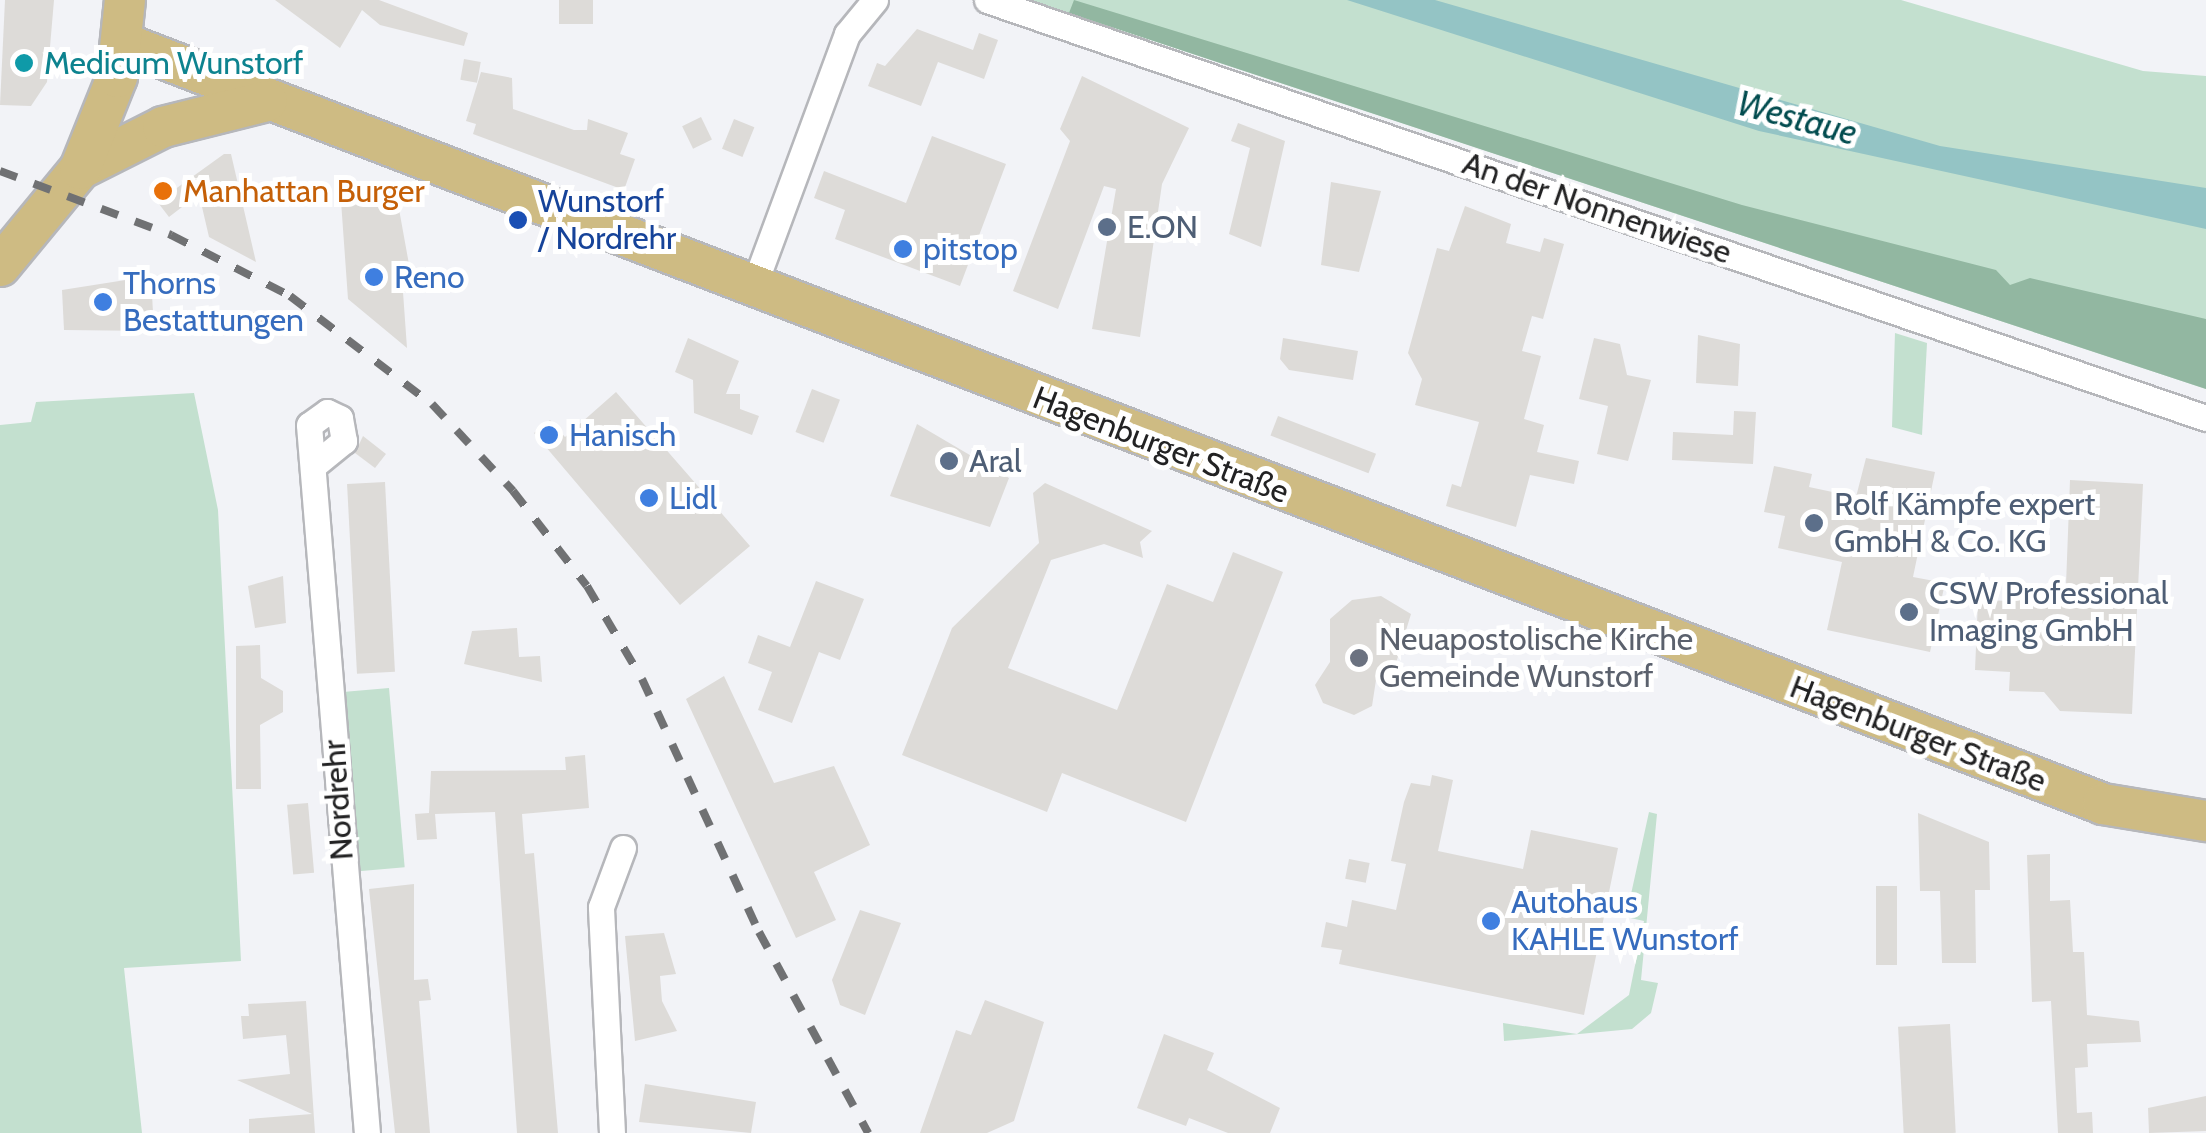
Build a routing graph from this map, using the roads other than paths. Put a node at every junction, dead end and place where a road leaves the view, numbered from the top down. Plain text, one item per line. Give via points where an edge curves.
1 (126, 0) edge
2 (875, 0) edge
3 (987, 0) edge
4 (123, 43) junction
5 (270, 100) junction
6 (80, 169) junction
7 (0, 266) edge
8 (753, 288) junction
9 (2206, 418) edge
10 (313, 466) dead end
11 (2206, 821) edge
12 (623, 848) dead end
13 (367, 1133) edge
14 (612, 1133) edge

1 - 4 main road
2 - 8 street via 846,34
3 - 9 street, An der Nonnenwiese
4 - 5 main road, Hagenburger Straße
4 - 6 main road
5 - 6 main road via 163,127
5 - 8 main road, Hagenburger Straße
6 - 7 main road
8 - 11 main road, Hagenburger Straße via 2103,804
10 - 13 street, Nordrehr
12 - 14 street via 602,907

